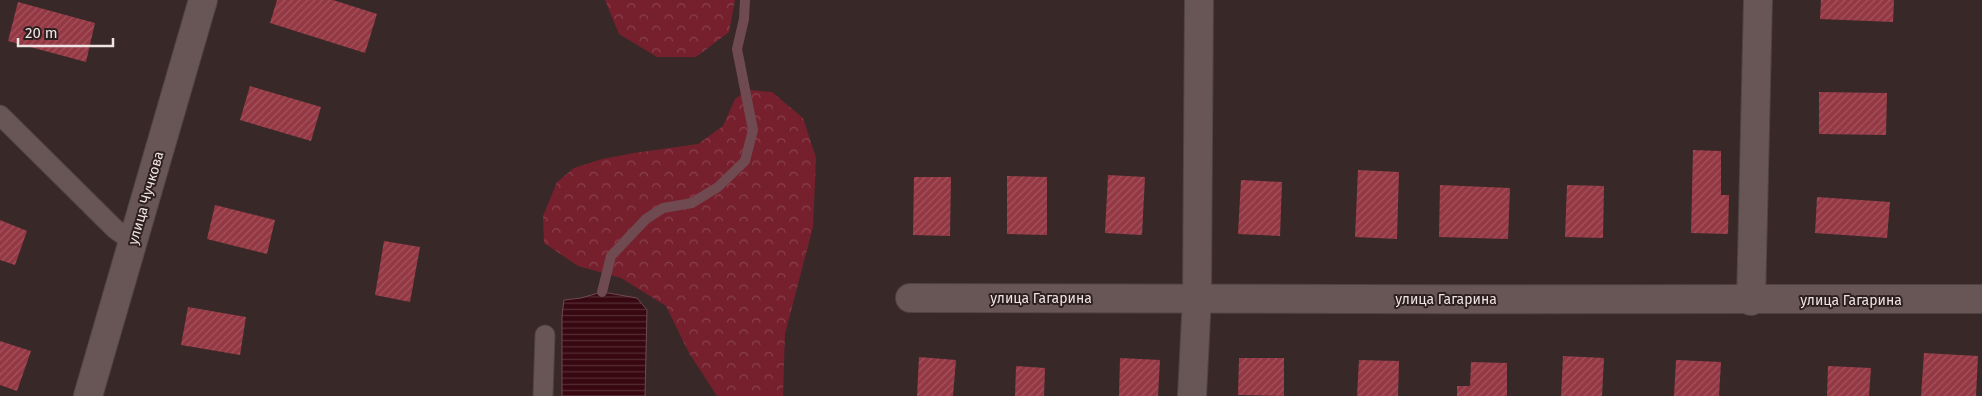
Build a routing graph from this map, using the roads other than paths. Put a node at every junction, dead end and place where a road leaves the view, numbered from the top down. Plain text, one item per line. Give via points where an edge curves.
1 (203, 0) edge
2 (1199, 0) edge
3 (1758, 0) edge
4 (0, 115) edge
5 (133, 242) junction
6 (1197, 297) junction
7 (910, 298) dead end
8 (1982, 299) edge
9 (1751, 301) junction
10 (546, 335) dead end
11 (88, 396) edge
12 (542, 396) edge
13 (1192, 396) edge

1 - 5 street, улица Чучкова
2 - 6 street
3 - 9 street
4 - 5 lane via 114,230
5 - 11 street, улица Чучкова
6 - 7 street, улица Гагарина
6 - 9 street, улица Гагарина
6 - 13 street
8 - 9 street, улица Гагарина
10 - 12 lane

